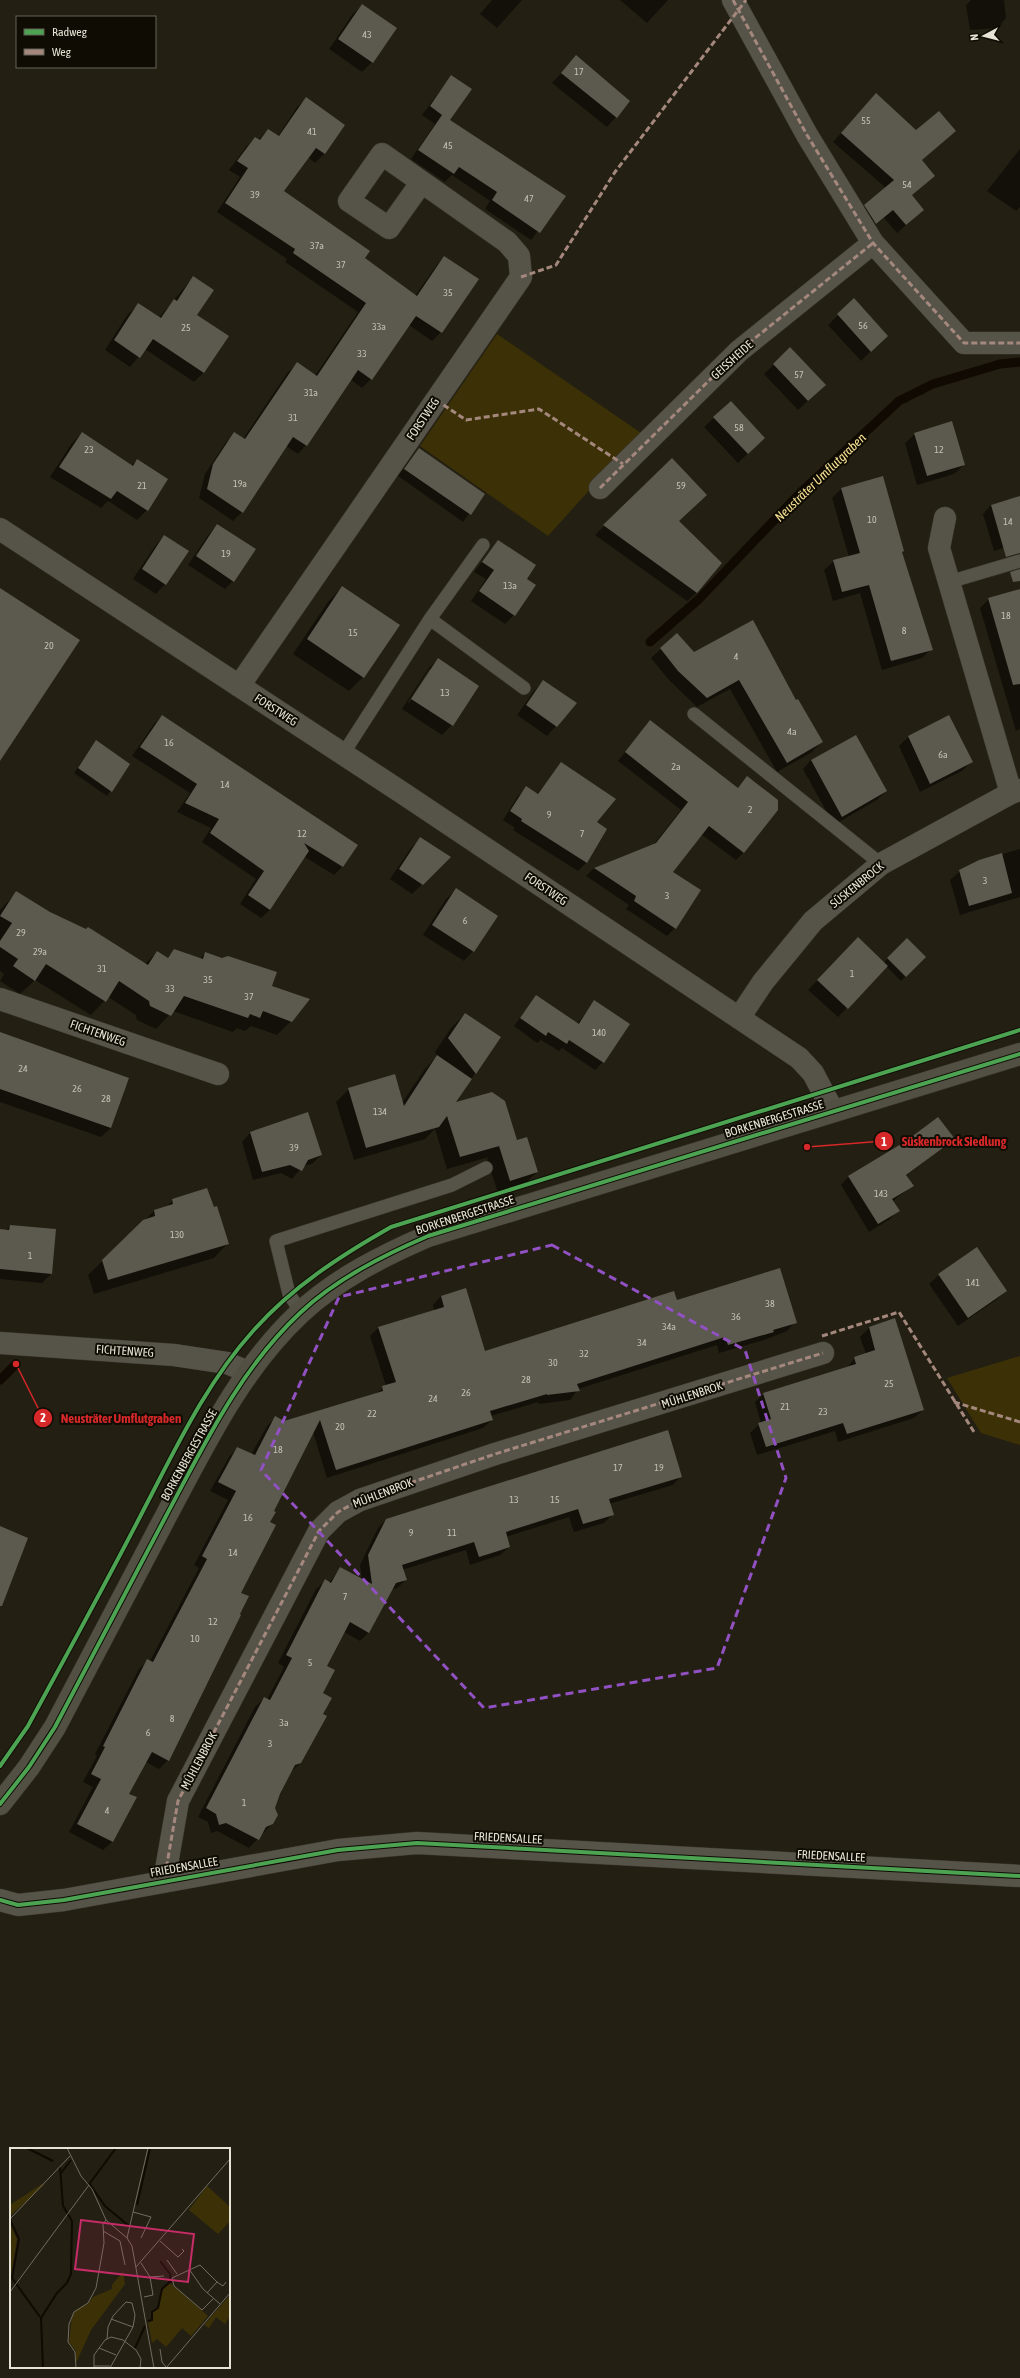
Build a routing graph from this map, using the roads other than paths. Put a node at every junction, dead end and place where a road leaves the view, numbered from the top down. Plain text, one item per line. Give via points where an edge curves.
1 (739, 3) edge
2 (427, 187) dead end
3 (873, 243) junction
4 (1020, 343) edge
5 (600, 488) dead end
6 (945, 518) dead end
7 (0, 529) edge
8 (483, 545) dead end
9 (1020, 561) edge
10 (949, 582) junction
11 (430, 619) junction
12 (239, 686) junction
13 (524, 688) dead end
14 (694, 714) dead end
15 (343, 754) junction
16 (1015, 792) edge
17 (881, 864) junction
18 (0, 998) edge
19 (739, 1018) junction
20 (1020, 1054) edge
21 (218, 1074) dead end
22 (833, 1111) junction
23 (486, 1168) dead end
24 (301, 1312) junction
25 (0, 1343) edge
26 (823, 1353) dead end
27 (248, 1372) junction
28 (0, 1804) edge
29 (1020, 1876) edge
30 (164, 1881) junction
31 (0, 1900) edge

1 - 3 street via 807,135
2 - 12 street, FORSTWEG via 507,242 519,256 521,277
3 - 4 street via 964,343
3 - 5 street, GEISSHEIDE via 739,351
6 - 10 street, SÜSKENBROCK via 939,548
7 - 12 street, FORSTWEG
8 - 11 lane
9 - 10 lane
10 - 16 street, SÜSKENBROCK
11 - 13 lane
11 - 15 lane
12 - 15 street, FORSTWEG
14 - 17 lane
15 - 19 street, FORSTWEG
16 - 17 street, SÜSKENBROCK
17 - 19 street, SÜSKENBROCK via 812,921 763,982
18 - 21 street, FICHTENWEG
19 - 22 street, FORSTWEG via 800,1058 813,1073
20 - 22 street, BORKENBERGESTRASSE
22 - 24 street, BORKENBERGESTRASSE via 428,1236 399,1248 335,1286
23 - 24 lane via 452,1186 276,1241 289,1294
24 - 27 street, BORKENBERGESTRASSE
25 - 27 street, FICHTENWEG via 174,1355 227,1363
26 - 30 street, MÜHLENBROK via 495,1454 360,1500 338,1512 319,1531 178,1801
27 - 28 street, BORKENBERGESTRASSE via 210,1434 55,1727 29,1768
29 - 30 street, FRIEDENSALLEE via 417,1843 338,1850
30 - 31 street, FRIEDENSALLEE via 64,1900 18,1905

